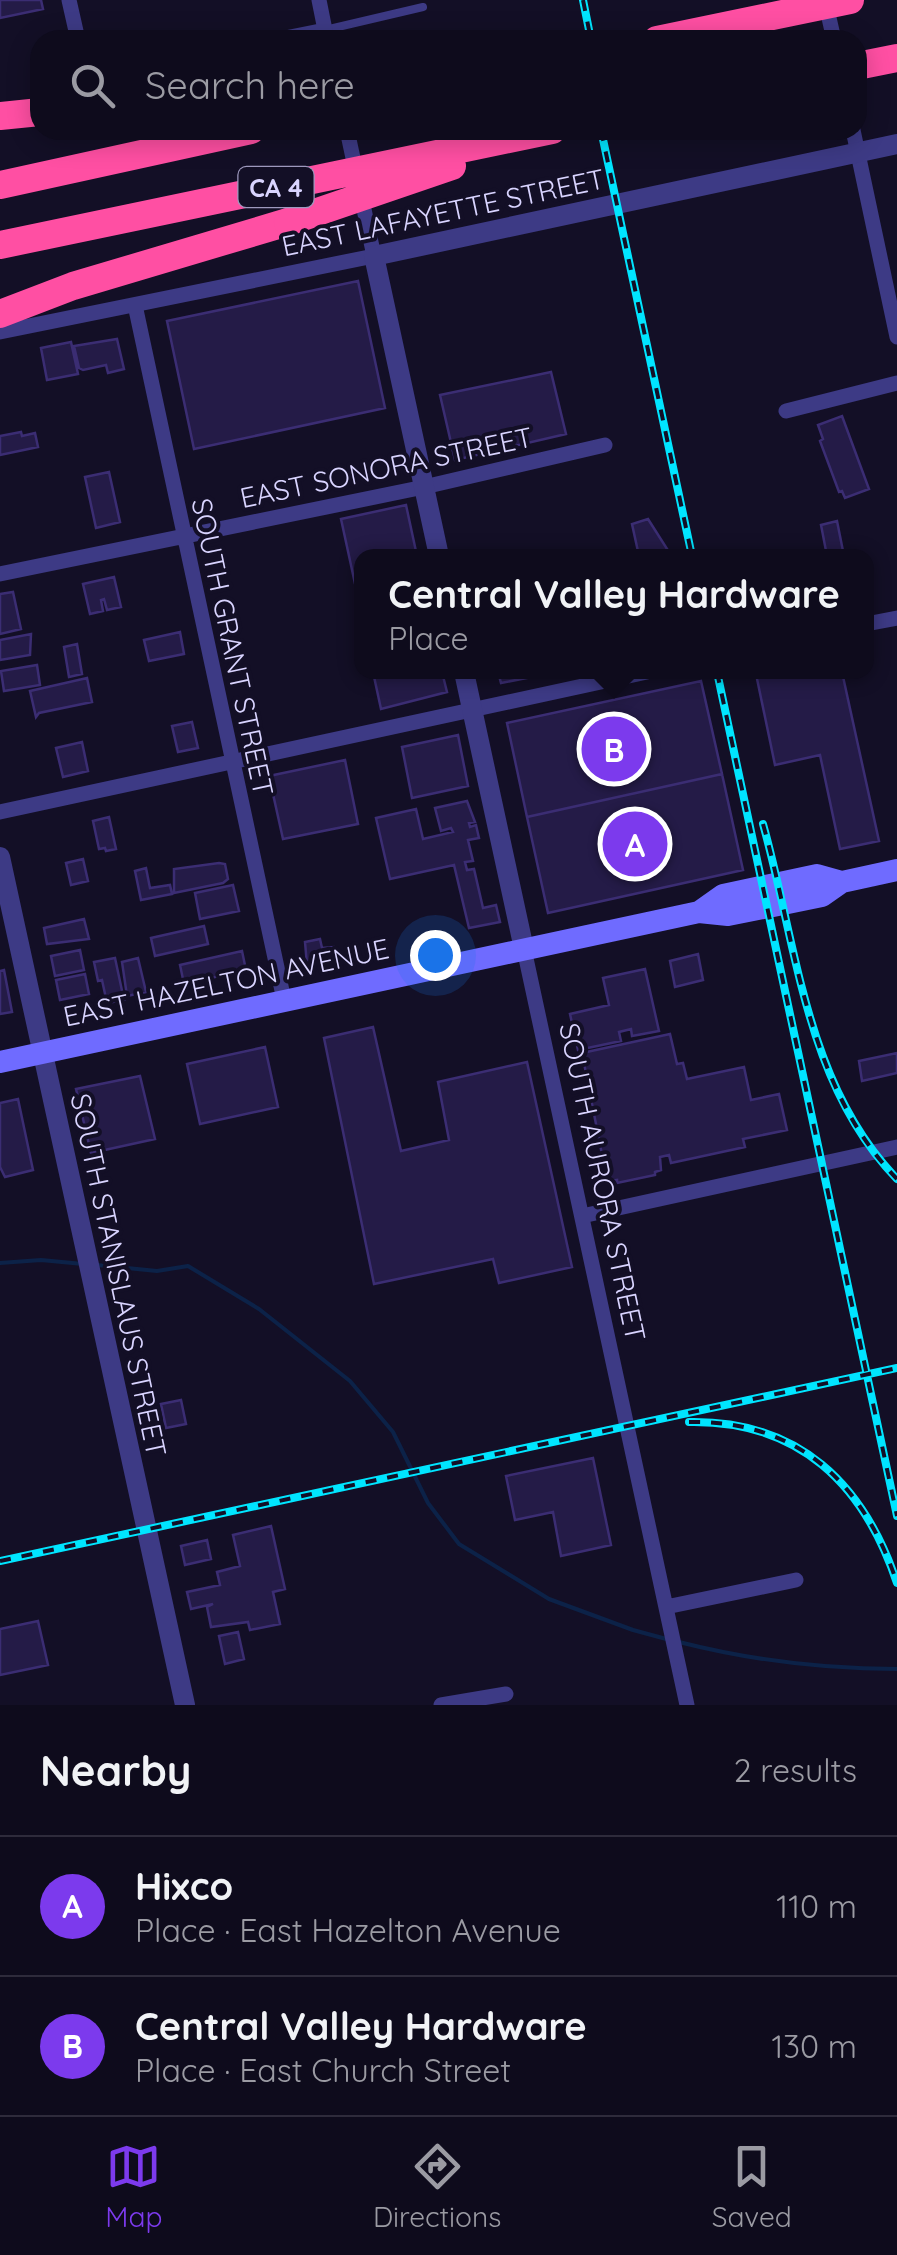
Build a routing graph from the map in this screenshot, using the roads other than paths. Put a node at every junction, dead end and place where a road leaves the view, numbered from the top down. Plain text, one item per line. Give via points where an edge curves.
1 (69, 0) edge
2 (319, 0) edge
3 (825, 0) edge
4 (850, 0) edge
5 (423, 7) dead end
6 (76, 30) edge
7 (325, 30) edge
8 (343, 30) edge
9 (705, 30) edge
10 (832, 30) edge
11 (894, 59) edge
12 (867, 64) edge
13 (30, 113) edge
14 (0, 116) edge
15 (205, 140) edge
16 (349, 140) edge
17 (506, 140) edge
18 (525, 140) edge
19 (856, 140) edge
20 (897, 144) edge
21 (0, 185) edge
22 (0, 245) edge
23 (374, 256) junction
24 (135, 305) junction
25 (0, 314) edge
26 (0, 332) edge
27 (897, 338) edge
28 (897, 383) edge
29 (786, 411) dead end
30 (605, 445) dead end
31 (424, 487) junction
32 (183, 536) junction
33 (437, 549) edge
34 (0, 574) edge
35 (466, 679) edge
36 (614, 679) edge
37 (472, 709) junction
38 (232, 761) junction
39 (0, 812) edge
40 (0, 856) edge
41 (897, 870) edge
42 (524, 949) junction
43 (284, 1000) junction
44 (42, 1053) junction
45 (0, 1062) edge
46 (897, 1147) edge
47 (582, 1216) junction
48 (796, 1580) dead end
49 (666, 1607) junction
50 (506, 1694) dead end
51 (184, 1705) edge
52 (441, 1705) edge
53 (687, 1705) edge

1 - 6 street
2 - 7 street
3 - 10 street
4 - 9 highway, bridge
5 - 8 lane
11 - 12 highway
13 - 14 highway
15 - 21 highway, CA 4
16 - 23 street
17 - 22 highway, CA 4, bridge
18 - 25 highway, bridge
19 - 20 street, EAST LAFAYETTE STREET
19 - 23 street, EAST LAFAYETTE STREET
19 - 27 street
23 - 24 street, EAST LAFAYETTE STREET
23 - 31 street
24 - 26 street, EAST LAFAYETTE STREET
24 - 32 street, SOUTH GRANT STREET
28 - 29 street
30 - 31 street, EAST SONORA STREET
31 - 32 street, EAST SONORA STREET
31 - 33 street
32 - 34 street, EAST SONORA STREET
32 - 38 street, SOUTH GRANT STREET
35 - 37 street, SOUTH AURORA STREET
36 - 37 street
37 - 38 street
37 - 42 street, SOUTH AURORA STREET
38 - 39 street
38 - 43 street, SOUTH GRANT STREET
40 - 44 street, SOUTH STANISLAUS STREET
41 - 42 main road, EAST HAZELTON AVENUE via 842,882 817,875 770,884 723,894 699,912
42 - 43 main road, EAST HAZELTON AVENUE
42 - 47 street, SOUTH AURORA STREET
43 - 44 main road, EAST HAZELTON AVENUE
44 - 45 main road, EAST HAZELTON AVENUE
44 - 51 street, SOUTH STANISLAUS STREET
46 - 47 street
47 - 49 street, SOUTH AURORA STREET
48 - 49 street
49 - 53 street, SOUTH AURORA STREET
50 - 52 street

